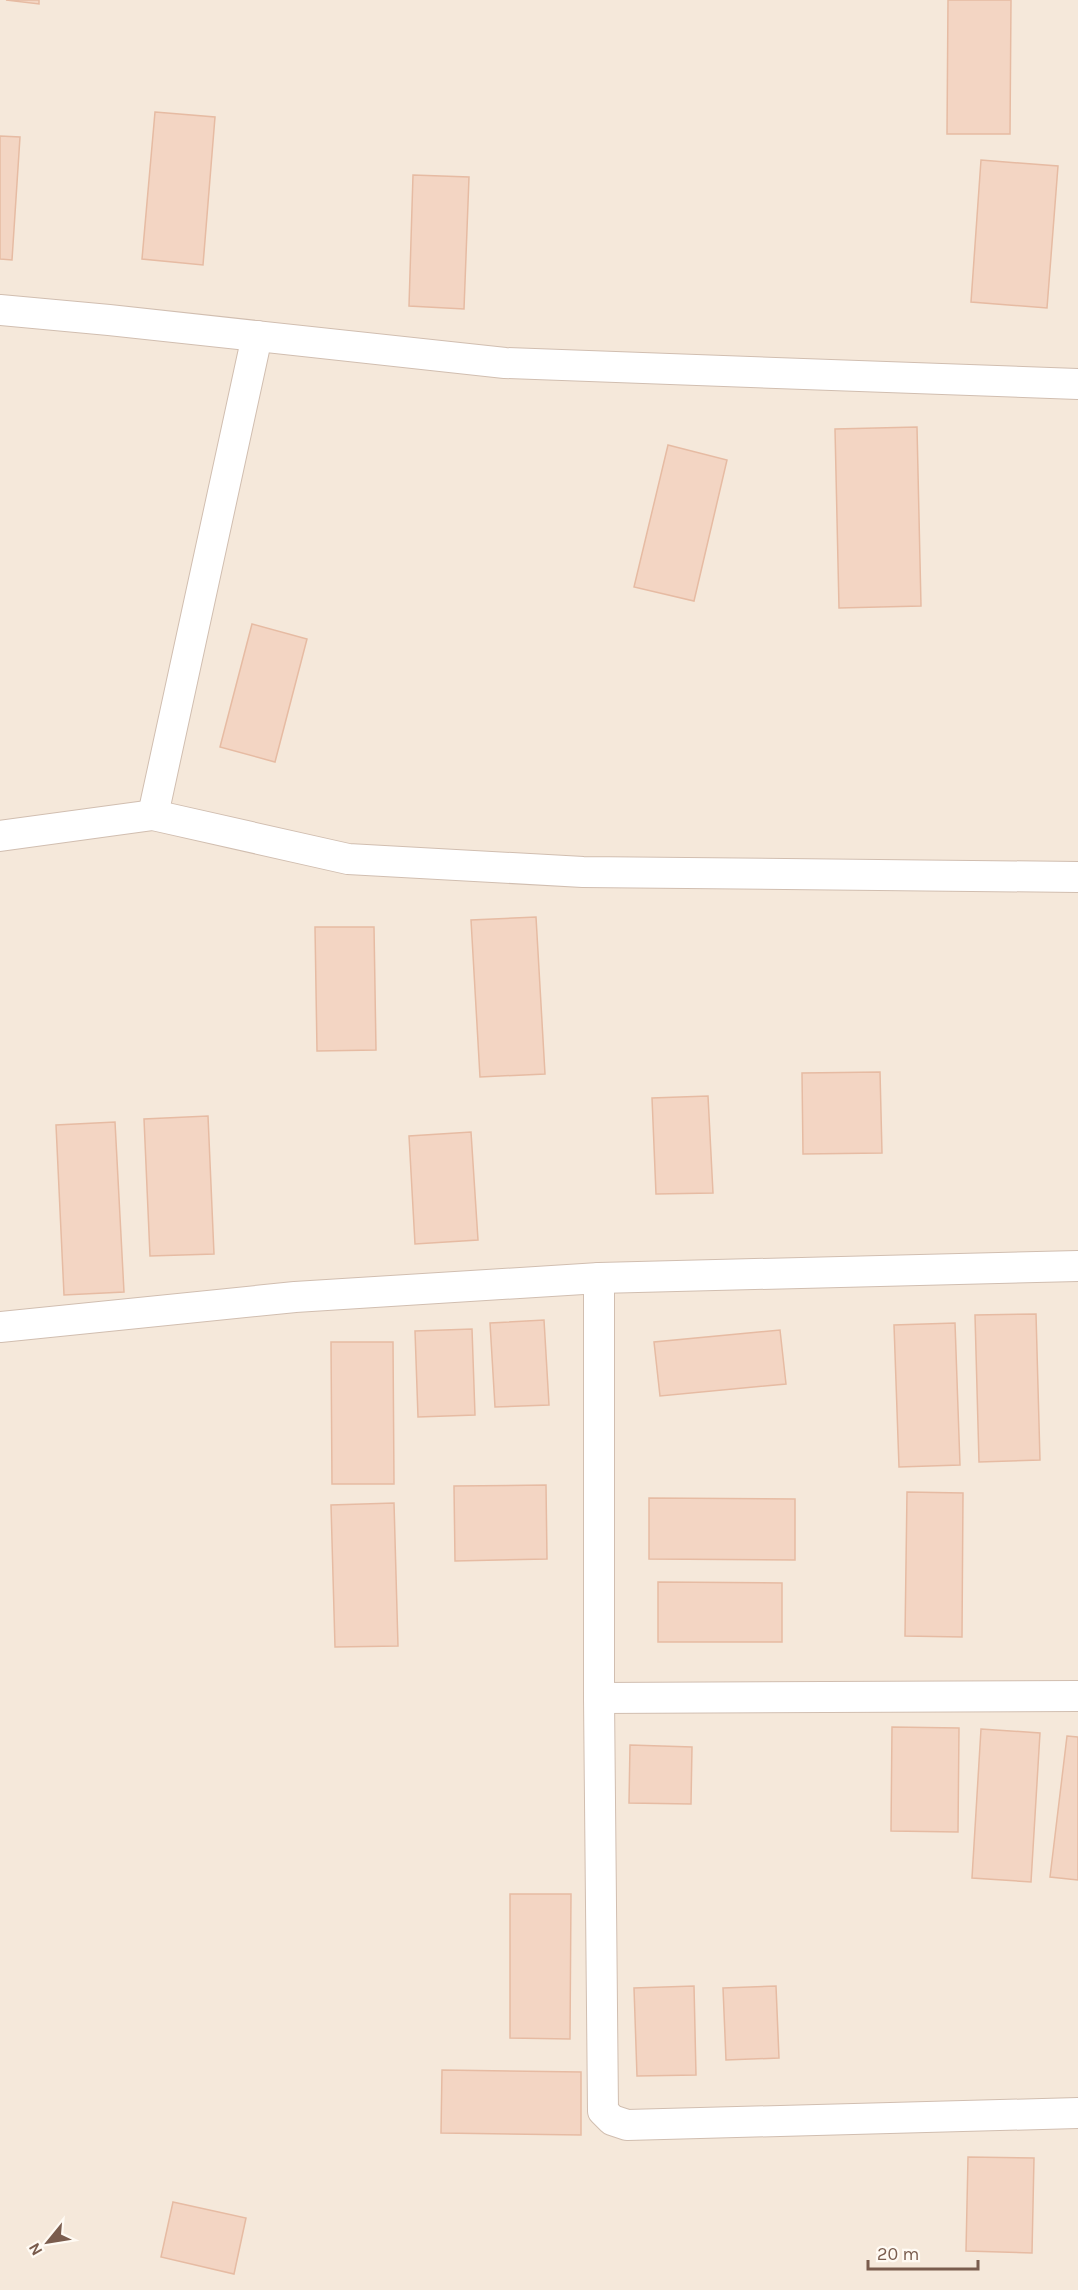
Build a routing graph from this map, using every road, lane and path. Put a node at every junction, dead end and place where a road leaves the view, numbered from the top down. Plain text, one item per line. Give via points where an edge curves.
1 (0, 310) edge
2 (257, 336) junction
3 (1078, 384) edge
4 (153, 815) junction
5 (0, 836) edge
6 (1078, 877) edge
7 (1078, 1266) edge
8 (599, 1278) junction
9 (0, 1327) edge
10 (1078, 1696) edge
11 (599, 1698) junction
12 (1078, 2113) edge

1 - 2 street
2 - 3 street via 505,363
2 - 4 street
4 - 5 street
4 - 6 street via 348,859 583,872
7 - 8 street
8 - 9 street via 295,1297
8 - 11 street
10 - 11 street
11 - 12 street via 603,2111 612,2120 627,2125

